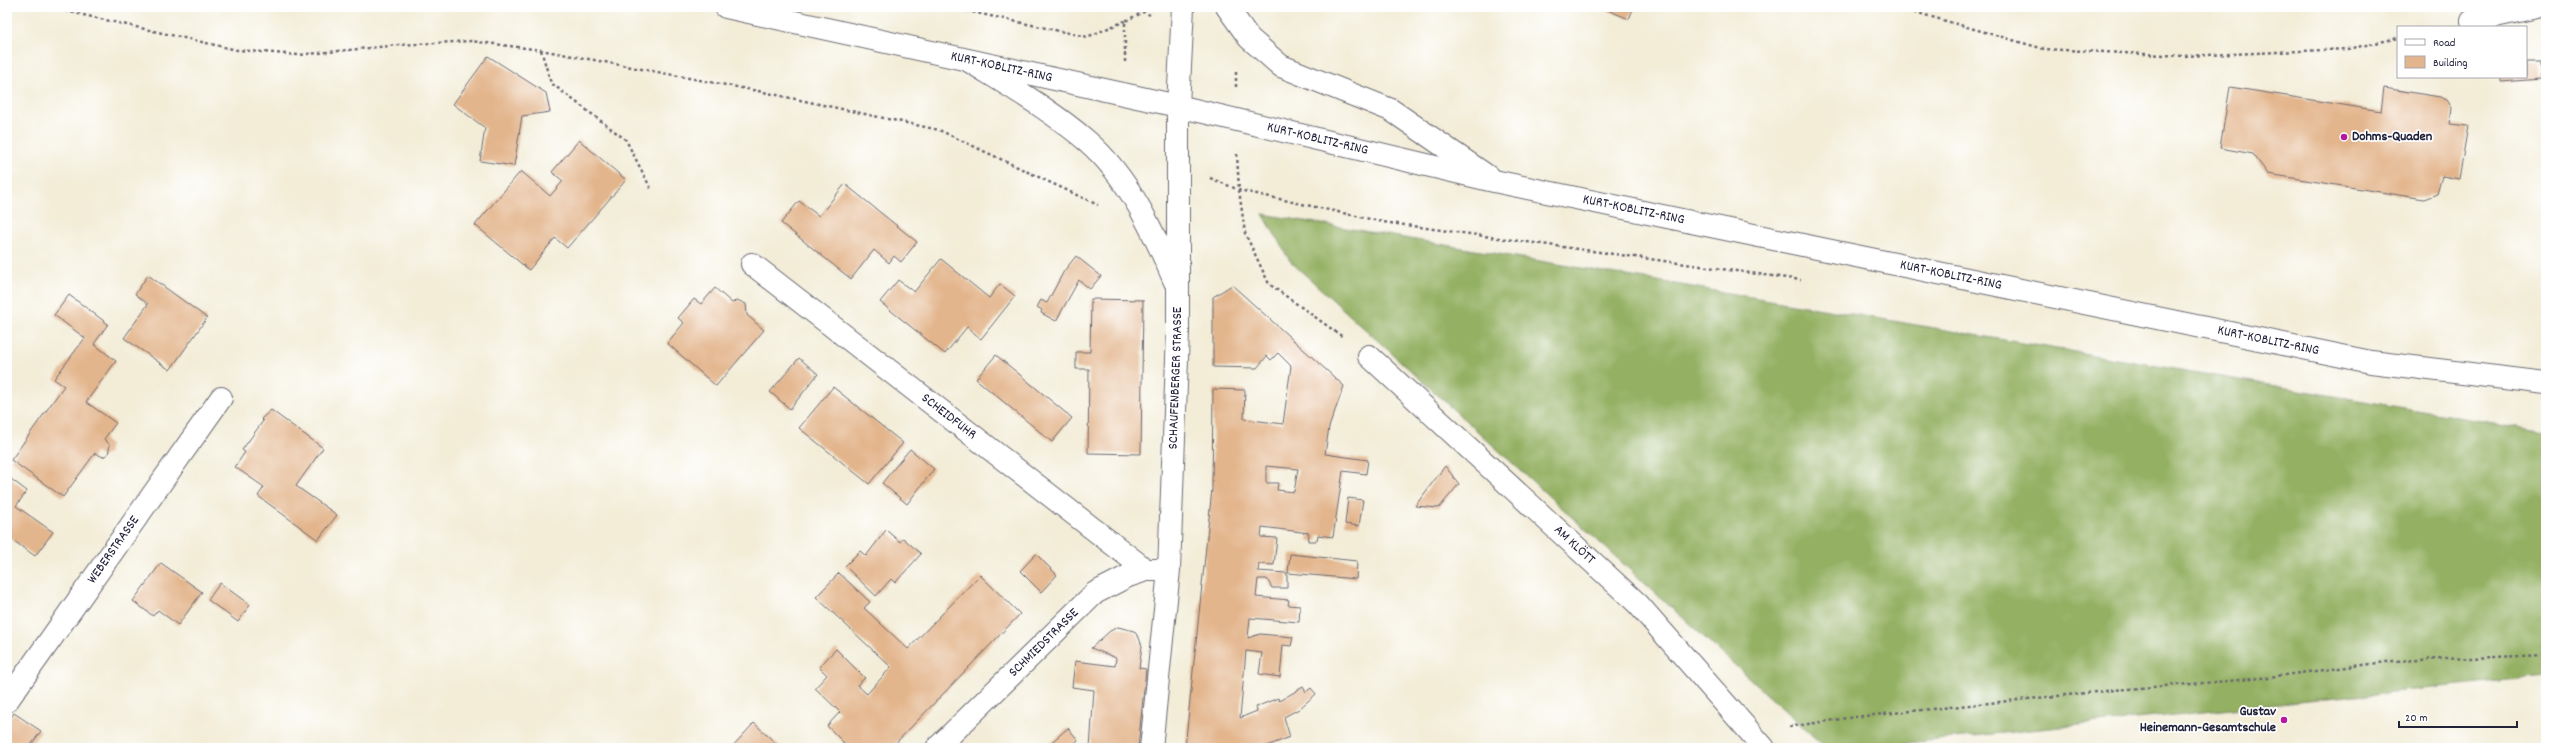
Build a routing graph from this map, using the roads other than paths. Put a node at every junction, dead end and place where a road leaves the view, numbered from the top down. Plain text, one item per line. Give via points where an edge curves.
1 (726, 7) edge
2 (1183, 7) edge
3 (1227, 7) edge
4 (2537, 7) edge
5 (2472, 21) dead end
6 (968, 60) junction
7 (1178, 106) junction
8 (1494, 181) junction
9 (752, 264) dead end
10 (1178, 290) junction
11 (1369, 356) road end
12 (2546, 383) edge
13 (221, 398) dead end
14 (1146, 570) junction
15 (1169, 570) junction
16 (7, 701) edge
17 (1757, 740) edge
18 (937, 748) edge
19 (1151, 748) edge

1 - 6 street, KURT-KOBLITZ-RING
2 - 7 street, SCHAUFENBERGER STRASSE
3 - 8 street via 1249,38 1281,66 1391,110
4 - 5 street
6 - 7 street, KURT-KOBLITZ-RING
6 - 10 street via 1054,116 1088,142 1113,170 1158,241
7 - 8 street, KURT-KOBLITZ-RING
7 - 10 street, SCHAUFENBERGER STRASSE
8 - 12 street, KURT-KOBLITZ-RING via 2371,362
9 - 14 street, SCHEIDFUHR
10 - 15 street, SCHAUFENBERGER STRASSE
11 - 17 street, AM KLÖTT via 1638,604
13 - 16 street, WEBERSTRASSE
14 - 15 street, SCHMIEDSTRASSE
14 - 18 street, SCHMIEDSTRASSE via 1094,593
15 - 19 street, SCHAUFENBERGER STRASSE

